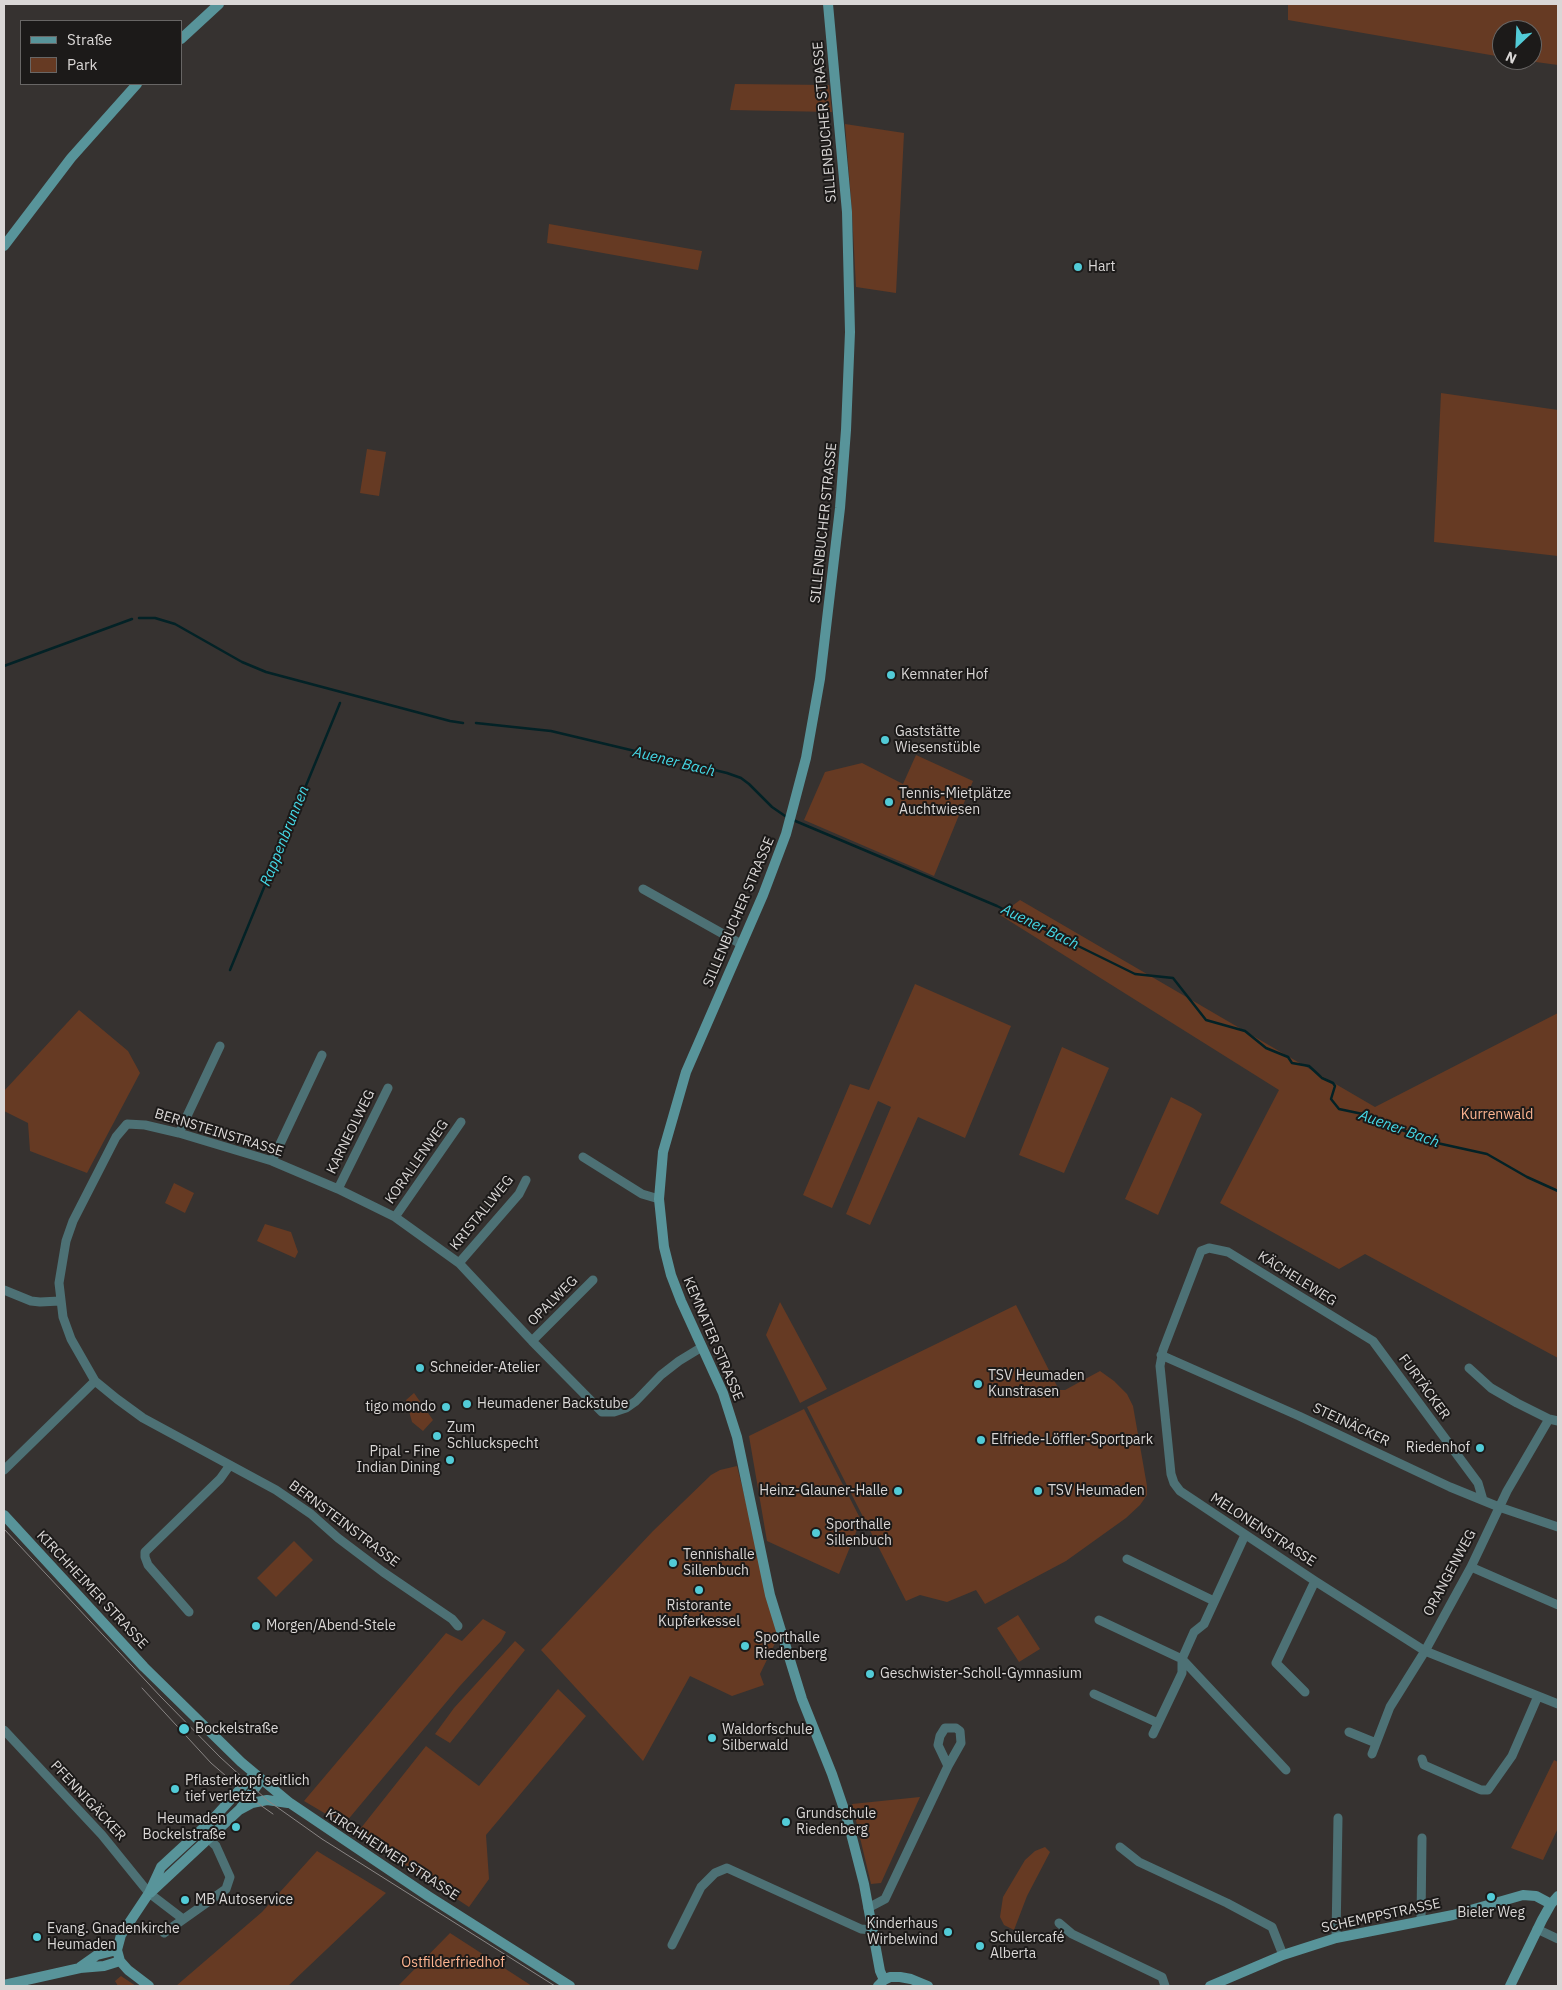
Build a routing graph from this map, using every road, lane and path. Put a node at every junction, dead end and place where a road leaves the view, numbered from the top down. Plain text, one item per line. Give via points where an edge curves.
1 (219, 4) edge
2 (828, 4) edge
3 (182, 38) edge
4 (136, 85) edge
5 (4, 246) edge
6 (643, 889) dead end
7 (741, 944) junction
8 (705, 1025) joint
9 (220, 1046) dead end
10 (322, 1055) dead end
11 (388, 1088) dead end
12 (461, 1122) dead end
13 (179, 1133) junction
14 (583, 1157) dead end
15 (272, 1161) junction
16 (526, 1180) dead end
17 (338, 1189) junction
18 (659, 1198) junction
19 (395, 1217) junction
20 (1205, 1249) joint
21 (459, 1263) junction
22 (593, 1280) dead end
23 (4, 1290) edge
24 (60, 1301) junction
25 (532, 1341) junction
26 (1373, 1341) joint
27 (702, 1347) junction
28 (1161, 1356) junction
29 (1469, 1368) dead end
30 (95, 1381) junction
31 (1554, 1420) edge
32 (230, 1465) junction
33 (4, 1470) edge
34 (1483, 1500) junction
35 (1499, 1507) junction
36 (4, 1514) edge
37 (1558, 1528) edge
38 (1245, 1535) junction
39 (1127, 1559) dead end
40 (1471, 1567) junction
41 (1315, 1581) junction
42 (1214, 1600) junction
43 (1558, 1605) edge
44 (189, 1612) dead end
45 (1099, 1620) dead end
46 (458, 1626) dead end
47 (1424, 1651) junction
48 (1182, 1659) junction
49 (1305, 1692) dead end
50 (1094, 1694) dead end
51 (1538, 1696) junction
52 (1558, 1704) edge
53 (1158, 1723) junction
54 (4, 1730) edge
55 (1350, 1732) dead end
56 (1153, 1734) dead end
57 (1376, 1743) junction
58 (1372, 1754) dead end
59 (1422, 1759) dead end
60 (948, 1766) dead end
61 (1286, 1770) dead end
62 (257, 1777) junction
63 (290, 1803) junction
64 (239, 1810) junction
65 (1338, 1818) dead end
66 (196, 1834) junction
67 (208, 1838) junction
68 (1422, 1838) dead end
69 (1120, 1847) dead end
70 (149, 1893) junction
71 (1555, 1900) edge
72 (868, 1908) junction
73 (183, 1919) junction
74 (1421, 1921) junction
75 (1059, 1923) dead end
76 (1537, 1929) junction
77 (872, 1930) junction
78 (164, 1933) dead end
79 (1336, 1938) junction
80 (1558, 1938) edge
81 (672, 1944) dead end
82 (1283, 1955) junction
83 (119, 1956) junction
84 (881, 1983) edge
85 (4, 1985) edge
86 (149, 1986) edge
87 (570, 1986) edge
88 (928, 1986) edge
89 (1165, 1986) edge
90 (1210, 1986) edge
91 (1510, 1986) edge

1 - 3 street
2 - 7 street, SILLENBUCHER STRASSE via 849,253 847,416 837,541 808,751 772,875
4 - 5 street via 71,158
6 - 7 street
7 - 8 street, SILLENBUCHER STRASSE
8 - 18 street, KEMNATER STRASSE via 686,1072 665,1140
9 - 13 street
10 - 15 street
11 - 17 street, KARNEOLWEG
12 - 19 street, KORALLENWEG
13 - 15 street, BERNSTEINSTRASSE
13 - 24 street, BERNSTEINSTRASSE via 128,1124 116,1137 81,1203 66,1241 60,1266
14 - 18 street via 642,1194
15 - 17 street, BERNSTEINSTRASSE
16 - 21 street, KRISTALLWEG via 518,1194
17 - 19 street, BERNSTEINSTRASSE
18 - 27 street, KEMNATER STRASSE via 664,1248 671,1275
19 - 21 street, BERNSTEINSTRASSE
20 - 26 street, KÄCHELEWEG via 1228,1252
20 - 28 street, MELONENSTRASSE via 1192,1272
21 - 25 street, BERNSTEINSTRASSE
22 - 25 street, OPALWEG
23 - 24 street via 40,1302
24 - 30 street, BERNSTEINSTRASSE via 71,1339
25 - 27 street, BERNSTEINSTRASSE via 602,1412 626,1408 660,1375
26 - 34 street, FURTÄCKER via 1478,1483
27 - 72 street, KEMNATER STRASSE via 738,1437 777,1622 802,1699 832,1774
28 - 34 street, STEINÄCKER
28 - 38 street, MELONENSTRASSE via 1174,1483 1187,1497
29 - 31 street via 1518,1404
30 - 32 street, BERNSTEINSTRASSE via 143,1418
30 - 33 street
31 - 35 street, ORANGENWEG
32 - 44 street via 220,1479 146,1552 148,1565
32 - 46 street, BERNSTEINSTRASSE via 311,1514 351,1548
34 - 35 street, STEINÄCKER
35 - 37 street, STEINÄCKER
35 - 40 street, ORANGENWEG
36 - 62 street, KIRCHHEIMER STRASSE via 144,1667
38 - 41 street, MELONENSTRASSE
38 - 42 street
39 - 42 street
40 - 43 street
40 - 47 street, ORANGENWEG
41 - 47 street, MELONENSTRASSE
41 - 49 street via 1276,1663
42 - 48 street via 1204,1624 1194,1632
45 - 48 street
47 - 51 street, MELONENSTRASSE
47 - 57 street, ORANGENWEG via 1390,1707
48 - 53 street via 1182,1673
48 - 61 street
50 - 53 street
51 - 52 street, MELONENSTRASSE
51 - 59 street via 1512,1756 1488,1790 1424,1766
53 - 56 street
54 - 70 street, PFENNIGÄCKER via 102,1835
55 - 57 street
57 - 58 street, ORANGENWEG
60 - 72 street via 885,1899
62 - 63 street, KIRCHHEIMER STRASSE
62 - 64 street
62 - 66 street
63 - 64 street via 266,1800
63 - 87 street, KIRCHHEIMER STRASSE via 389,1871
64 - 67 street
65 - 79 street
66 - 67 street
66 - 70 street via 161,1867
67 - 70 street
67 - 73 street via 216,1846 230,1878 226,1889
68 - 74 street
69 - 82 street via 1139,1862 1272,1927
70 - 73 street
70 - 83 street via 121,1935
71 - 74 street, SCHEMPPSTRASSE via 1523,1895
71 - 76 street
72 - 77 street, KEMNATER STRASSE
73 - 78 street
74 - 79 street, SCHEMPPSTRASSE
75 - 89 street via 1072,1934 1162,1977
76 - 80 street
76 - 91 street
77 - 81 street via 861,1929 727,1863 701,1887
77 - 84 street, KEMNATER STRASSE
79 - 82 street, SCHEMPPSTRASSE
82 - 90 street, SCHEMPPSTRASSE
83 - 85 street via 104,1966 80,1968
83 - 86 street via 128,1970
84 - 88 street via 890,1977 911,1979

